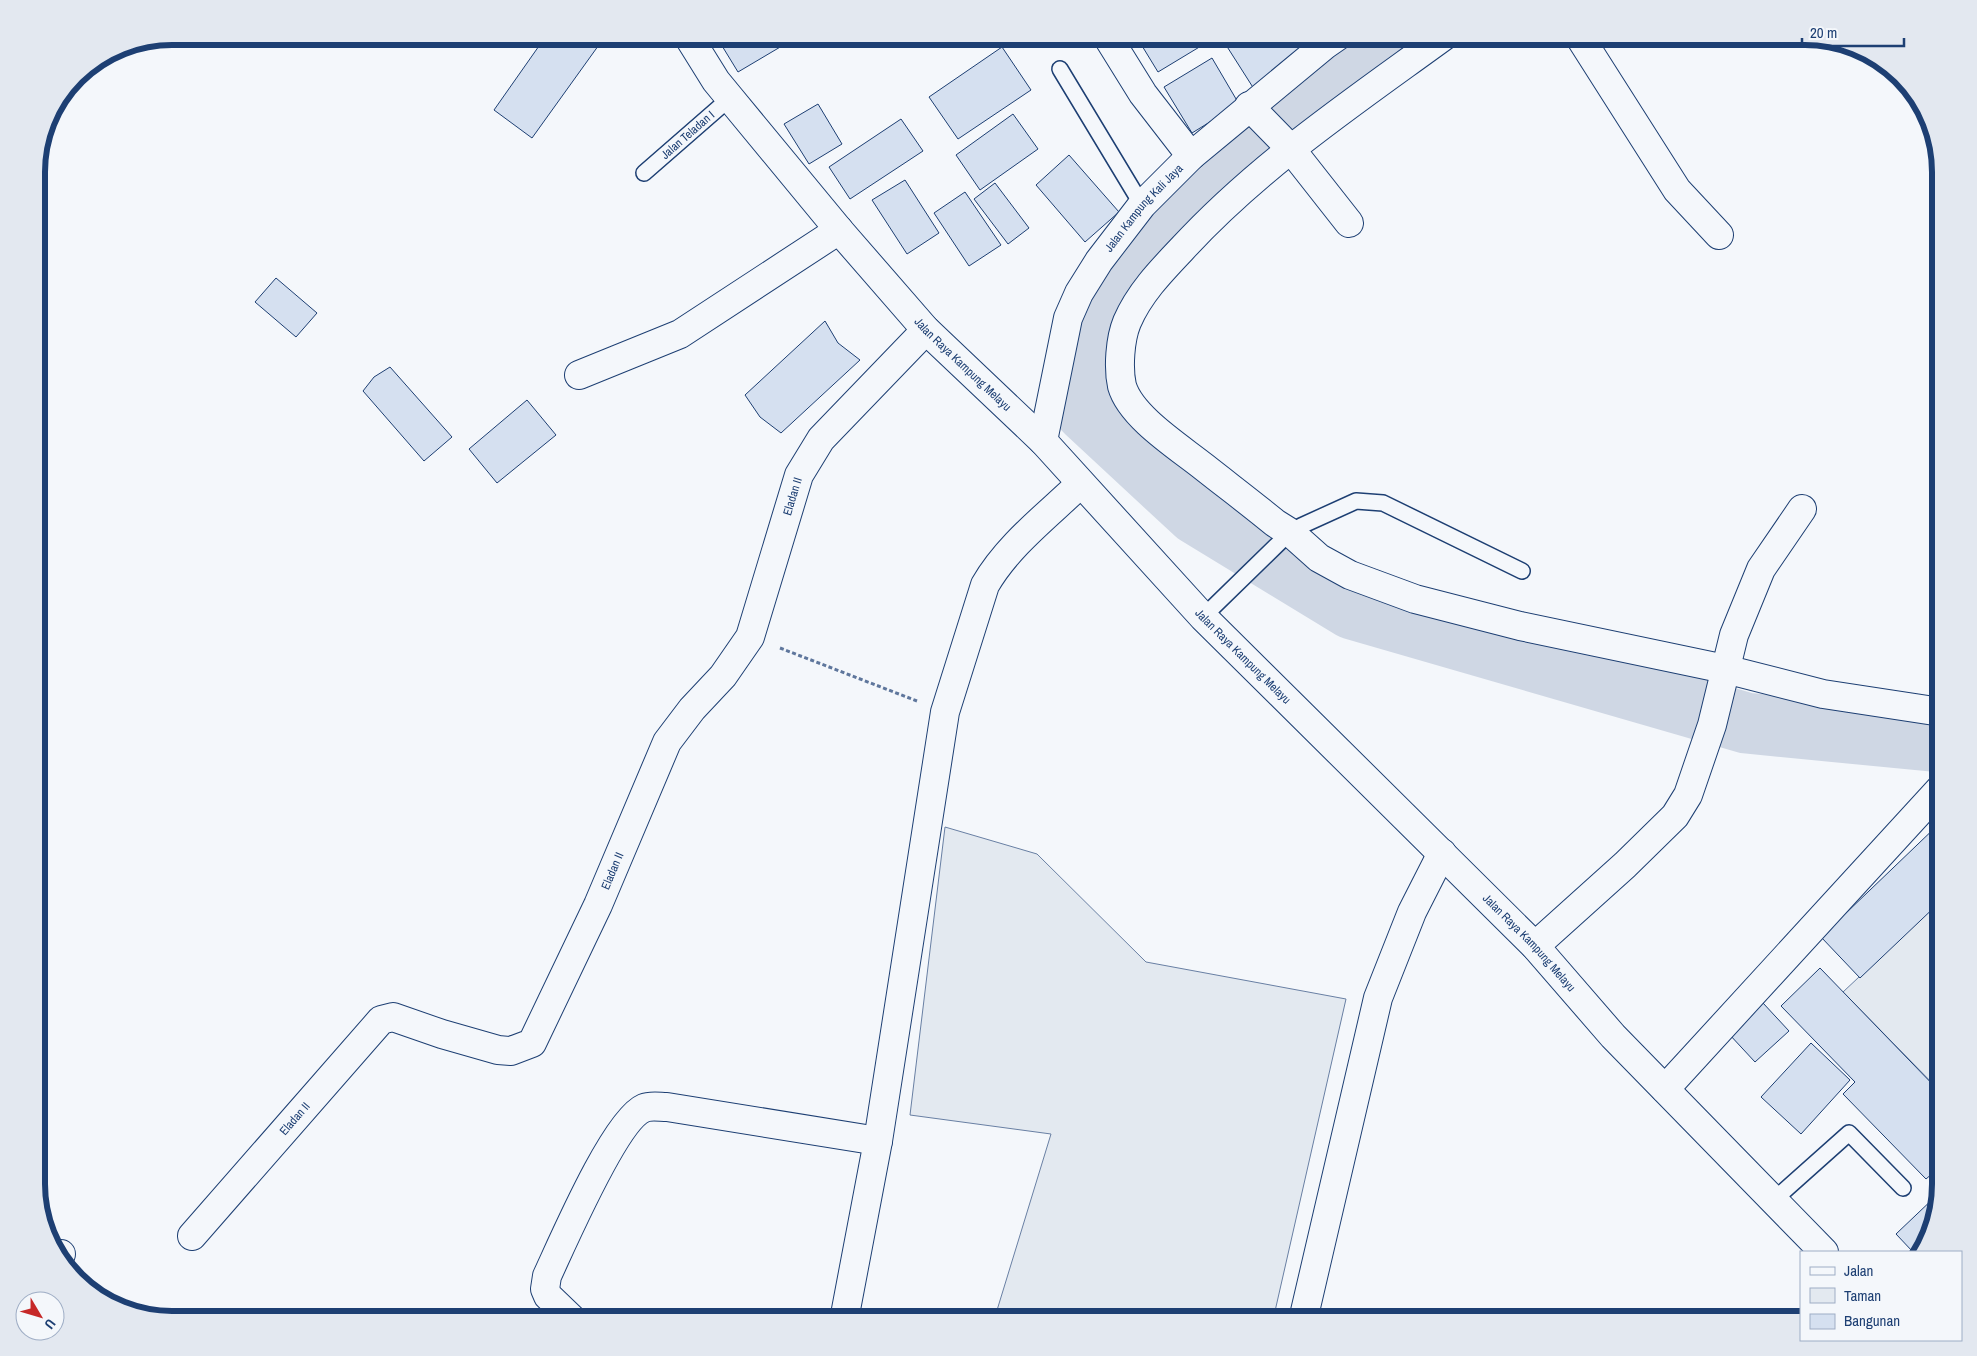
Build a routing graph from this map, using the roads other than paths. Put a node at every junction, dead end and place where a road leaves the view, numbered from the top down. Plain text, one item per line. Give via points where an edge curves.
1 (694, 45) edge
2 (1113, 45) edge
3 (1324, 45) edge
4 (1430, 45) edge
5 (1585, 45) edge
6 (1060, 70) dead end
7 (730, 98) junction
8 (1249, 106) junction
9 (1281, 138) junction
10 (1191, 156) junction
11 (644, 173) dead end
12 (1142, 205) junction
13 (1349, 223) dead end
14 (839, 230) junction
15 (1718, 235) dead end
16 (926, 330) junction
17 (579, 375) dead end
18 (1043, 441) junction
19 (1080, 484) junction
20 (1802, 510) dead end
21 (1286, 537) junction
22 (1522, 571) dead end
23 (1203, 617) junction
24 (1723, 675) junction
25 (1932, 711) edge
26 (1932, 798) edge
27 (1442, 854) junction
28 (1535, 946) junction
29 (1665, 1089) junction
30 (878, 1141) junction
31 (1903, 1188) dead end
32 (1774, 1200) junction
33 (192, 1236) dead end
34 (1823, 1251) edge
35 (564, 1311) edge
36 (846, 1311) edge
37 (1306, 1311) edge

1 - 7 street, Jalan Raya Kampung Melayu
2 - 10 street via 1143,94
3 - 8 street, Jalan Kampung Kali Jaya
4 - 9 street
5 - 15 street via 1678,190
6 - 12 lane
7 - 11 lane, Jalan Teladan I
7 - 14 street, Jalan Raya Kampung Melayu
8 - 9 street
8 - 10 street, Jalan Kampung Kali Jaya
9 - 13 street
9 - 21 street via 1139,299 1126,323 1121,366 1122,386 1141,416 1268,517
10 - 12 street, Jalan Kampung Kali Jaya
12 - 18 street, Jalan Kampung Kali Jaya via 1099,261 1068,318
14 - 16 street, Jalan Raya Kampung Melayu
14 - 17 street via 680,334
16 - 18 street, Jalan Raya Kampung Melayu
16 - 33 street, Eladan II via 821,439 799,475 750,637 723,676 667,742 598,905 532,1043 511,1051 498,1050 393,1017 381,1020
18 - 19 street, Jalan Raya Kampung Melayu
19 - 23 street, Jalan Raya Kampung Melayu
19 - 30 street via 1008,553 985,585 945,712
20 - 24 street via 1761,569 1734,635
21 - 22 lane via 1302,526 1356,502 1383,503
21 - 23 lane
21 - 24 street via 1350,575 1415,599
23 - 27 street, Jalan Raya Kampung Melayu
24 - 25 street
24 - 28 street via 1712,725 1688,795 1675,816
26 - 29 street
27 - 28 street, Jalan Raya Kampung Melayu
27 - 37 street via 1412,912 1378,998
28 - 29 street, Jalan Raya Kampung Melayu via 1613,1036
29 - 32 street, Jalan Raya Kampung Melayu
30 - 35 street via 667,1107 644,1108 630,1120 606,1154 546,1276 548,1296
30 - 36 street
31 - 32 lane via 1848,1133
32 - 34 street, Jalan Raya Kampung Melayu

